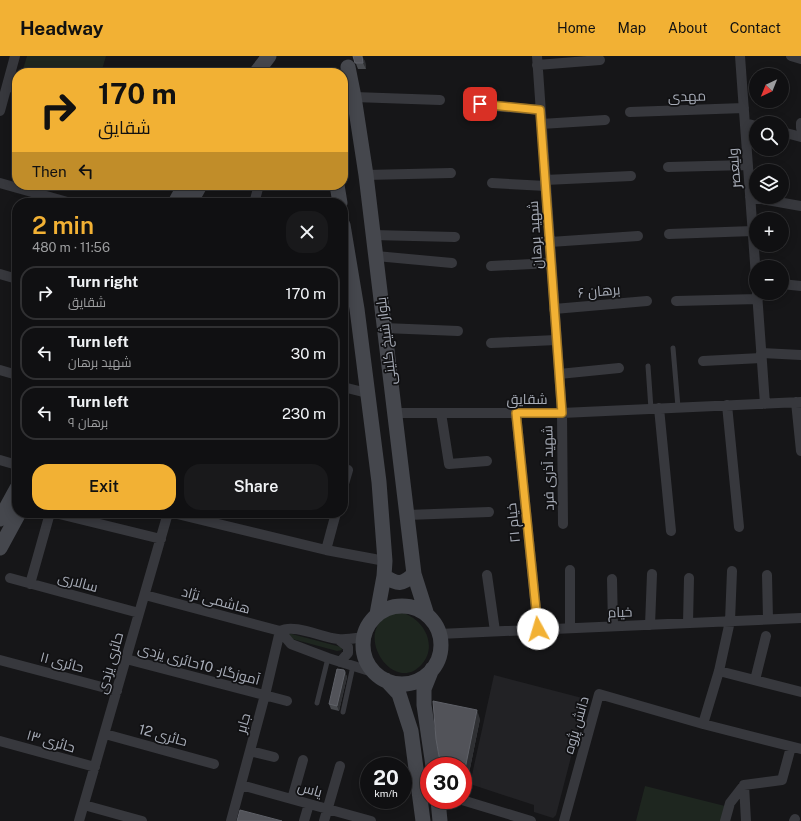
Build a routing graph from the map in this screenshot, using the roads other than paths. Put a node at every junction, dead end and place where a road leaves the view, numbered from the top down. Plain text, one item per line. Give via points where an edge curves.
1 (15, 56) edge
2 (269, 56) edge
3 (740, 56) edge
4 (791, 56) edge
5 (801, 59) edge
6 (537, 60) edge
7 (600, 60) dead end
8 (260, 68) edge
9 (270, 68) edge
10 (7, 86) junction
11 (12, 88) edge
12 (440, 100) dead end
13 (348, 102) edge
14 (480, 104) dead end
15 (744, 108) junction
16 (540, 110) junction
17 (0, 111) edge
18 (630, 112) dead end
19 (605, 120) dead end
20 (745, 123) junction
21 (801, 123) edge
22 (542, 124) junction
23 (749, 124) edge
24 (801, 128) edge
25 (789, 134) edge
26 (801, 137) edge
27 (748, 165) junction
28 (668, 167) dead end
29 (450, 173) dead end
30 (366, 175) junction
31 (631, 176) dead end
32 (749, 181) edge
33 (0, 183) edge
34 (492, 183) dead end
35 (546, 183) junction
36 (12, 186) edge
37 (25, 190) edge
38 (53, 198) edge
39 (789, 204) edge
40 (801, 206) edge
41 (749, 231) edge
42 (669, 234) dead end
43 (373, 235) junction
44 (638, 236) dead end
45 (455, 237) dead end
46 (550, 242) junction
47 (376, 256) junction
48 (348, 257) edge
49 (452, 263) dead end
50 (551, 263) junction
51 (491, 266) dead end
52 (0, 274) edge
53 (12, 278) edge
54 (789, 285) edge
55 (801, 286) edge
56 (749, 296) edge
57 (757, 300) edge
58 (646, 301) dead end
59 (676, 301) dead end
60 (554, 309) junction
61 (384, 328) junction
62 (458, 331) dead end
63 (556, 340) junction
64 (491, 343) dead end
65 (673, 348) dead end
66 (761, 355) junction
67 (801, 355) edge
68 (703, 361) dead end
69 (648, 366) dead end
70 (619, 368) dead end
71 (0, 370) edge
72 (12, 374) edge
73 (559, 374) junction
74 (348, 388) edge
75 (367, 393) junction
76 (799, 402) edge
77 (765, 404) junction
78 (727, 405) junction
79 (678, 407) junction
80 (655, 408) junction
81 (395, 413) junction
82 (441, 413) junction
83 (516, 413) junction
84 (562, 413) junction
85 (801, 452) edge
86 (0, 460) edge
87 (487, 461) dead end
88 (12, 464) edge
89 (12, 497) edge
90 (489, 512) dead end
91 (407, 515) junction
92 (16, 518) edge
93 (49, 518) edge
94 (75, 518) edge
95 (167, 518) edge
96 (195, 518) edge
97 (335, 518) edge
98 (0, 519) edge
99 (563, 524) dead end
100 (739, 527) dead end
101 (671, 531) dead end
102 (161, 539) junction
103 (0, 548) edge
104 (326, 550) junction
105 (385, 561) junction
106 (570, 570) dead end
107 (732, 571) dead end
108 (414, 574) junction
109 (652, 574) dead end
110 (487, 575) dead end
111 (768, 575) dead end
112 (384, 576) junction
113 (10, 578) dead end
114 (689, 578) dead end
115 (612, 579) dead end
116 (30, 584) junction
117 (145, 595) junction
118 (140, 613) junction
119 (377, 614) junction
120 (427, 615) junction
121 (801, 618) edge
122 (768, 620) junction
123 (730, 621) junction
124 (688, 623) junction
125 (650, 625) junction
126 (613, 626) junction
127 (570, 628) junction
128 (538, 629) junction
129 (280, 631) junction
130 (495, 631) junction
131 (440, 634) junction
132 (766, 636) dead end
133 (364, 637) junction
134 (338, 639) junction
135 (328, 658) junction
136 (126, 659) junction
137 (0, 660) edge
138 (340, 662) junction
139 (353, 666) junction
140 (432, 669) junction
141 (719, 671) junction
142 (381, 677) junction
143 (755, 680) junction
144 (117, 691) junction
145 (801, 692) edge
146 (265, 695) junction
147 (287, 701) dead end
148 (317, 703) dead end
149 (342, 712) dead end
150 (703, 724) junction
151 (104, 734) junction
152 (0, 741) edge
153 (796, 748) edge
154 (250, 751) junction
155 (274, 757) dead end
156 (432, 757) edge
157 (303, 760) dead end
158 (214, 764) dead end
159 (340, 766) dead end
160 (95, 767) junction
161 (420, 772) edge
162 (241, 784) junction
163 (744, 785) junction
164 (292, 799) junction
165 (472, 803) edge
166 (309, 804) junction
167 (84, 805) junction
168 (327, 809) junction
169 (423, 809) edge
170 (439, 809) edge
171 (79, 821) edge
172 (142, 821) edge
173 (232, 821) edge
174 (304, 821) edge
175 (324, 821) edge
176 (371, 821) edge
177 (423, 821) edge
178 (440, 821) edge
179 (531, 821) edge
180 (564, 821) edge
181 (725, 821) edge
182 (746, 821) edge

1 - 10 street
2 - 8 main road
2 - 9 main road
3 - 15 street, ولیعصر
4 - 5 street
6 - 7 street
6 - 16 street, شهید برهان
10 - 11 street
10 - 17 street
12 - 13 street
13 - 30 main road, بلوار شیخ کلینی via 357,121
14 - 16 street
15 - 18 street, مهدی
15 - 20 street, ولیعصر
16 - 22 street, شهید برهان
19 - 22 street
20 - 23 street
20 - 27 street, ولیعصر
21 - 24 street
22 - 35 street, شهید برهان
25 - 26 street
27 - 28 street
27 - 32 street, ولیعصر
29 - 30 street
30 - 43 main road, بلوار شیخ کلینی
31 - 35 street
33 - 36 street
34 - 35 street
35 - 46 street, شهید برهان
37 - 38 street
39 - 40 street
41 - 42 street
43 - 45 street
43 - 47 main road, بلوار شیخ کلینی
44 - 46 street
46 - 50 street, شهید برهان
47 - 49 street
47 - 61 main road, بلوار شیخ کلینی
48 - 75 main road, بلوار شیخ کلینی
50 - 51 street
50 - 60 street, شهید برهان
52 - 53 street
54 - 55 street
56 - 59 street
57 - 66 street
58 - 60 street, برهان ۶
60 - 63 street, شهید برهان
61 - 62 street
61 - 81 main road, بلوار شیخ کلینی
63 - 64 street
63 - 73 street, شهید برهان
65 - 79 lane
66 - 67 street
66 - 68 street
66 - 77 street
69 - 80 lane
70 - 73 street
71 - 72 street
73 - 84 street, شهید برهان
74 - 75 street
75 - 105 main road, بلوار شیخ کلینی via 379,482
76 - 77 street, شقایق
76 - 85 street
77 - 78 street, شقایق
78 - 79 street, شقایق
78 - 100 street
79 - 80 street, شقایق
80 - 84 street, شقایق
80 - 101 street
81 - 82 street, شقایق
81 - 91 main road, بلوار شیخ کلینی
82 - 83 street, شقایق
82 - 87 street via 449,464
83 - 84 street, شقایق
83 - 128 street, خیام ۲۱
84 - 99 street, شهید آذری فرد
86 - 88 street
89 - 98 main road
90 - 91 street
91 - 108 main road, بلوار شیخ کلینی
92 - 103 main road
93 - 116 street
94 - 102 street
95 - 102 street, حائری یزدی
96 - 104 street
97 - 104 street
102 - 117 street, حائری یزدی
104 - 105 street
105 - 112 main road, بلوار شیخ کلینی
106 - 127 street
107 - 123 street
108 - 112 main road via 405,582 394,582
108 - 120 main road, بلوار شیخ کلینی
109 - 125 street
110 - 130 street
111 - 122 street
112 - 119 main road, بلوار شیخ کلینی
113 - 116 street, سالاری
114 - 124 street
115 - 126 street
116 - 118 street, سالاری
117 - 118 street, حائری یزدی
117 - 129 street, هاشمی نژاد
118 - 136 street, حائری یزدی
119 - 120 main road via 390,608 404,606 418,609
119 - 133 main road via 368,625
120 - 131 main road
121 - 122 street, خیام
122 - 123 street, خیام
123 - 124 street, خیام
123 - 141 street
124 - 125 street, خیام
125 - 126 street, خیام
126 - 127 street, خیام
127 - 128 street, خیام
128 - 130 street, خیام
129 - 134 street via 285,628 294,629
129 - 135 street via 291,644
129 - 146 street, جابر
130 - 131 street, خیام
131 - 140 main road via 440,652
132 - 143 street
133 - 134 street
133 - 142 main road via 368,663
134 - 138 street via 348,647 348,654
135 - 138 street
135 - 148 lane
136 - 144 street, حائری یزدی
136 - 146 street, آموزگار- 10حائری یزدی
137 - 144 street, حائری ۱۱
138 - 139 street
139 - 142 street
139 - 149 lane
140 - 142 main road via 423,678 411,682 399,683
140 - 156 main road via 424,689
141 - 143 street
141 - 150 street
142 - 161 main road via 399,694 411,730
143 - 145 street
144 - 151 street, حائری یزدی
146 - 147 street, آموزگار- 10حائری یزدی
146 - 154 street, جابر
150 - 153 street
150 - 180 street, دانش پژوه via 599,694
151 - 158 street, حائری 12
151 - 160 street, حائری یزدی
152 - 160 street, حائری ۱۳
153 - 163 street via 782,780
154 - 155 street
154 - 162 street, جابر
157 - 164 street
159 - 168 street
160 - 167 street, حائری یزدی
162 - 164 street, یاس
162 - 173 street, جابر
163 - 181 street via 730,803
163 - 182 street
164 - 166 street, یاس
165 - 179 street
166 - 168 street, یاس
166 - 174 street
167 - 171 street, حائری یزدی
167 - 172 street
168 - 175 street
168 - 176 street, یاس
169 - 177 main road
170 - 178 main road

